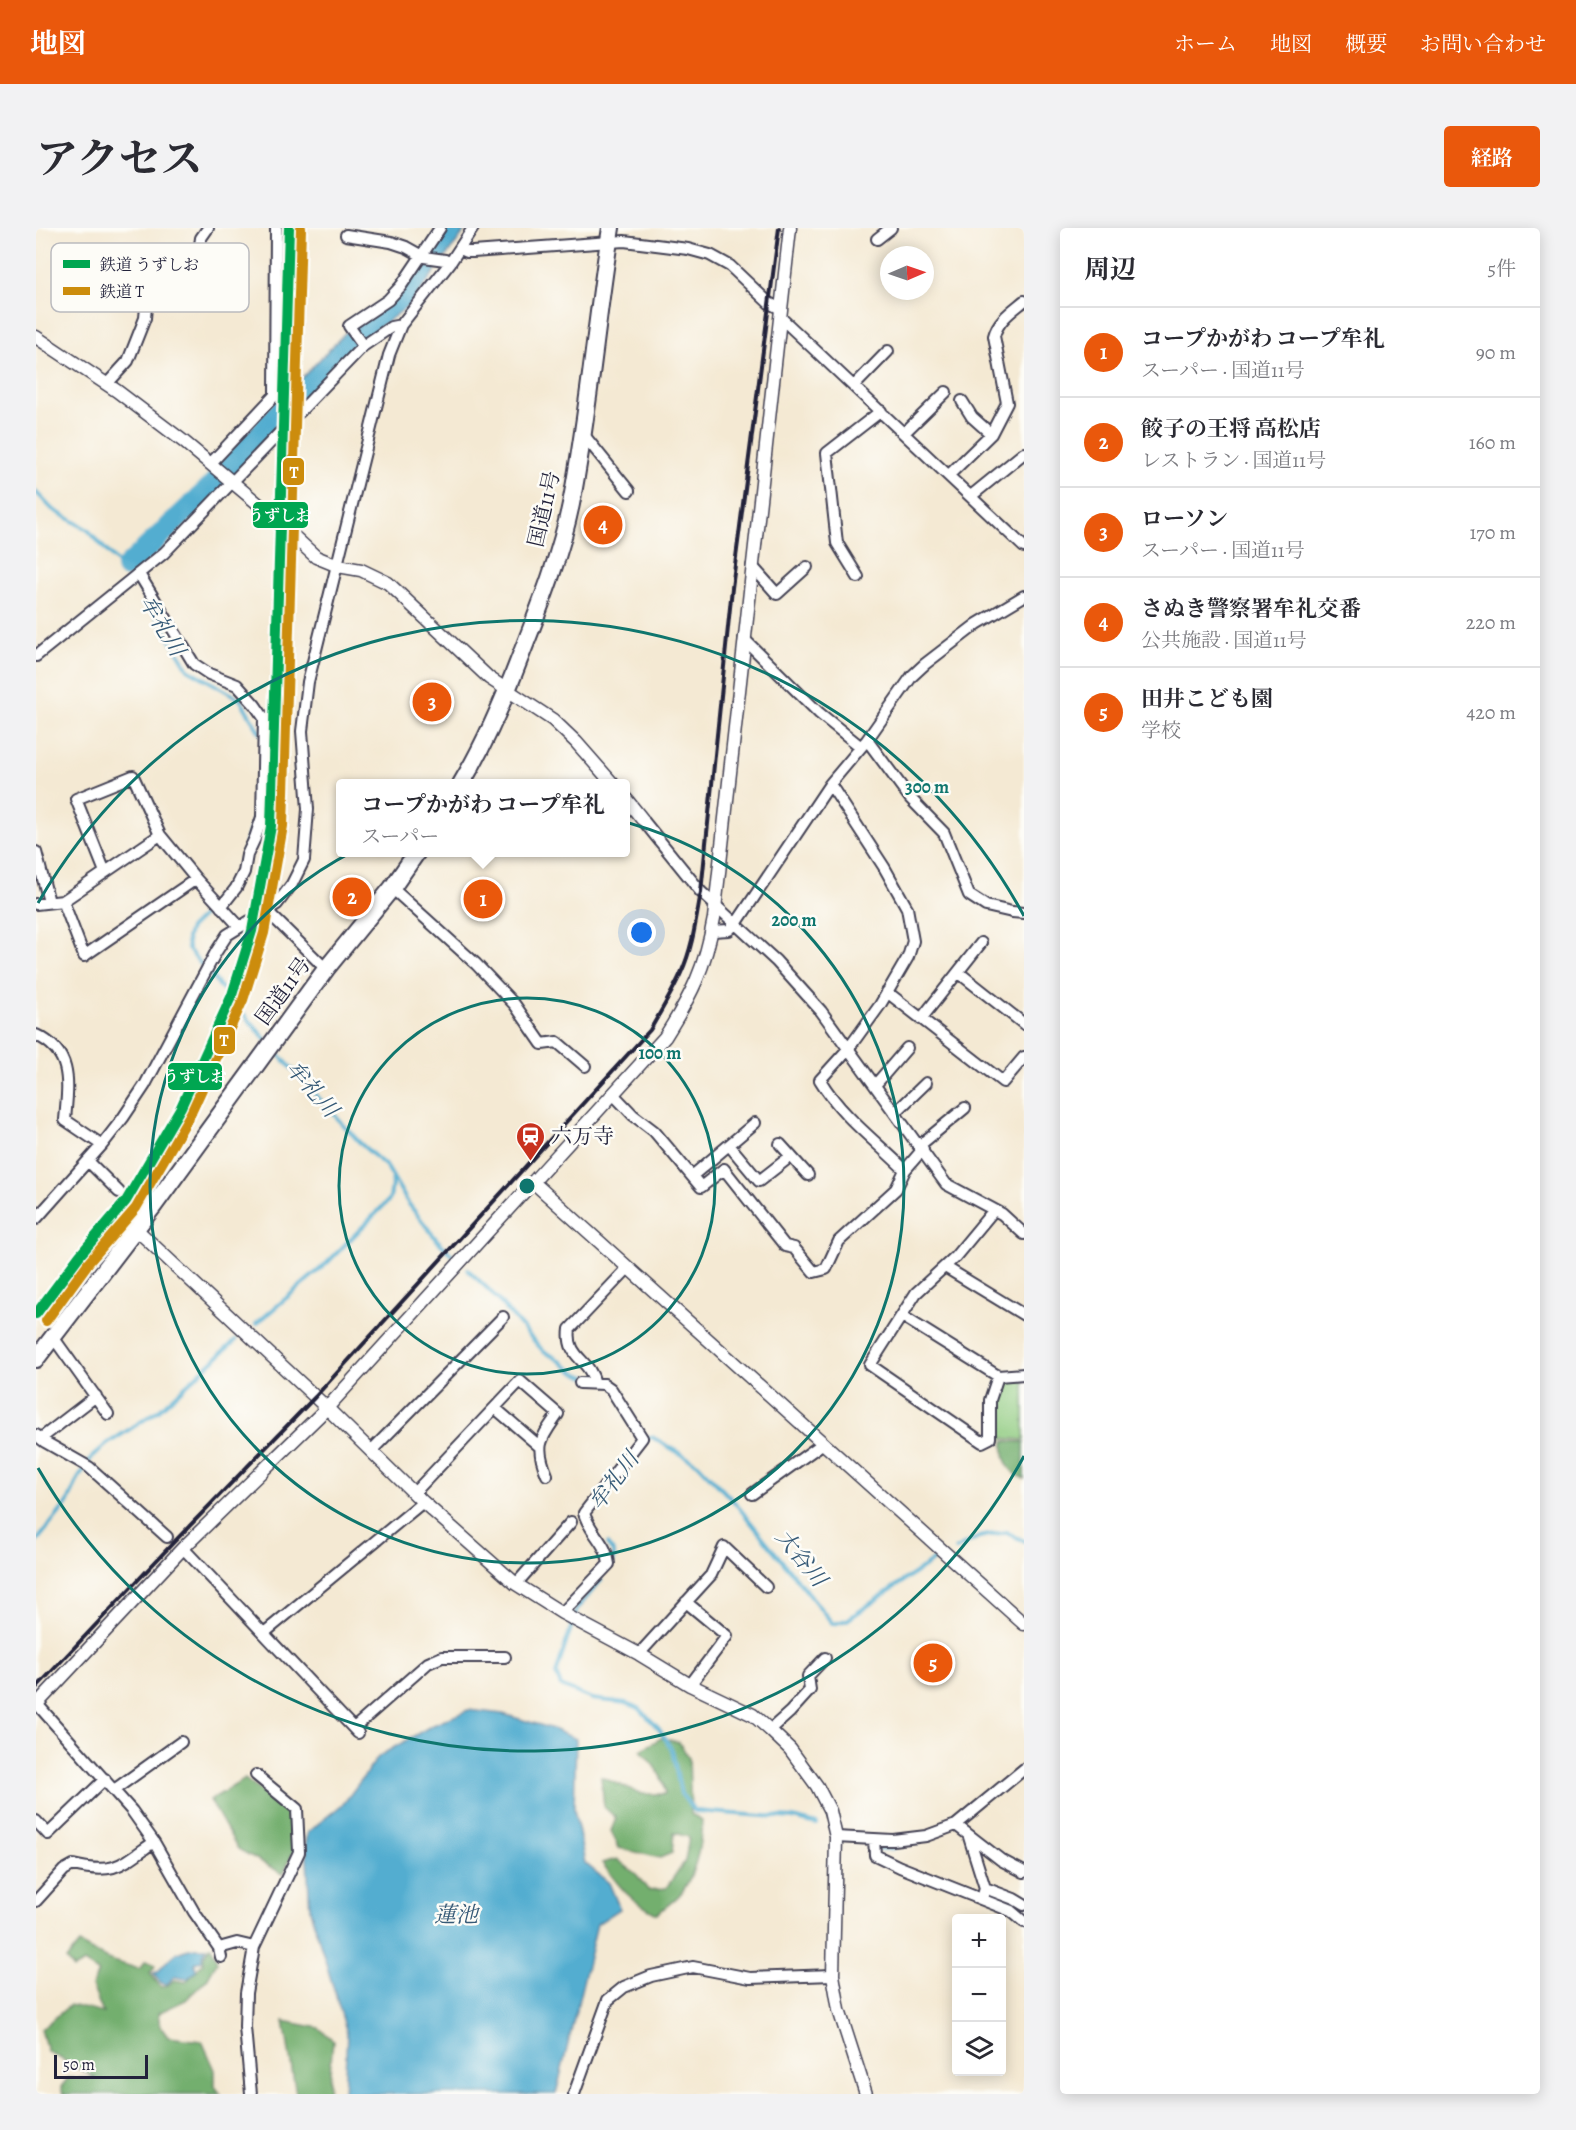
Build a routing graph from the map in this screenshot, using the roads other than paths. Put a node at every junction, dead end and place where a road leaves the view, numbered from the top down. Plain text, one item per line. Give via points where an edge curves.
1 (208, 228) edge
2 (276, 228) edge
3 (440, 228) edge
4 (473, 228) edge
5 (790, 228) edge
6 (891, 228) edge
7 (346, 235) dead end
8 (609, 235) edge
9 (878, 239) dead end
10 (200, 243) edge
11 (460, 249) junction
12 (422, 256) junction
13 (448, 261) junction
14 (1024, 301) edge
15 (146, 312) edge
16 (781, 313) junction
17 (400, 325) junction
18 (36, 337) edge
19 (363, 346) junction
20 (888, 351) dead end
21 (107, 384) junction
22 (854, 386) junction
23 (946, 392) dead end
24 (962, 401) dead end
25 (881, 411) junction
26 (904, 433) junction
27 (582, 434) junction
28 (991, 434) junction
29 (1024, 453) edge
30 (212, 464) junction
31 (949, 475) junction
32 (233, 482) junction
33 (629, 491) dead end
34 (971, 496) junction
35 (1024, 547) edge
36 (338, 566) junction
37 (752, 566) junction
38 (807, 567) dead end
39 (139, 574) junction
40 (858, 577) dead end
41 (1024, 596) edge
42 (744, 639) junction
43 (36, 656) edge
44 (508, 691) junction
45 (864, 743) junction
46 (463, 779) edge
47 (609, 779) edge
48 (830, 784) junction
49 (630, 804) edge
50 (642, 819) joint
51 (160, 835) junction
52 (36, 852) edge
53 (414, 857) edge
54 (105, 872) junction
55 (196, 879) junction
56 (392, 888) junction
57 (63, 901) junction
58 (49, 902) junction
59 (218, 903) junction
60 (36, 904) edge
61 (715, 905) junction
62 (266, 910) junction
63 (1024, 913) edge
64 (736, 924) junction
65 (238, 926) junction
66 (712, 931) junction
67 (981, 943) dead end
68 (326, 969) junction
69 (958, 972) junction
70 (887, 992) junction
71 (921, 1019) junction
72 (1024, 1024) edge
73 (36, 1035) edge
74 (849, 1048) junction
75 (907, 1048) dead end
76 (1022, 1063) edge
77 (585, 1066) dead end
78 (926, 1083) dead end
79 (876, 1084) junction
80 (613, 1094) junction
81 (965, 1108) dead end
82 (896, 1112) junction
83 (755, 1123) dead end
84 (780, 1144) dead end
85 (102, 1145) junction
86 (729, 1145) junction
87 (921, 1147) junction
88 (791, 1156) junction
89 (88, 1161) junction
90 (905, 1170) junction
91 (808, 1175) dead end
92 (692, 1176) junction
93 (533, 1182) junction
94 (119, 1192) dead end
95 (994, 1210) junction
96 (36, 1219) edge
97 (136, 1228) junction
98 (1024, 1234) edge
99 (945, 1267) junction
100 (628, 1268) junction
101 (902, 1316) junction
102 (1024, 1316) edge
103 (503, 1317) dead end
104 (53, 1337) junction
105 (36, 1359) edge
106 (1024, 1374) edge
107 (998, 1376) junction
108 (580, 1383) dead end
109 (595, 1384) junction
110 (96, 1396) junction
111 (327, 1408) junction
112 (495, 1408) junction
113 (108, 1414) dead end
114 (40, 1435) edge
115 (822, 1444) junction
116 (539, 1446) junction
117 (371, 1451) junction
118 (547, 1474) dead end
119 (752, 1494) dead end
120 (419, 1498) junction
121 (571, 1522) dead end
122 (167, 1537) dead end
123 (183, 1548) junction
124 (516, 1584) junction
125 (766, 1587) dead end
126 (686, 1602) junction
127 (562, 1613) junction
128 (1024, 1624) edge
129 (264, 1633) junction
130 (639, 1654) junction
131 (505, 1657) dead end
132 (825, 1658) dead end
133 (690, 1685) junction
134 (36, 1704) edge
135 (770, 1730) junction
136 (181, 1742) dead end
137 (1024, 1769) edge
138 (256, 1774) dead end
139 (105, 1779) junction
140 (114, 1790) junction
141 (36, 1821) edge
142 (956, 1825) junction
143 (836, 1836) junction
144 (969, 1837) junction
145 (874, 1839) junction
146 (154, 1842) junction
147 (1024, 1872) edge
148 (984, 1894) junction
149 (36, 1901) edge
150 (1024, 1905) edge
151 (1024, 1922) edge
152 (254, 1947) junction
153 (833, 1975) junction
154 (251, 2094) edge
155 (574, 2094) edge
156 (866, 2094) edge

1 - 10 street
2 - 30 street via 275,395
3 - 12 street
4 - 11 street
5 - 16 street
6 - 9 street
7 - 12 street via 391,242
8 - 11 street via 473,252
8 - 16 street via 710,255 730,266
8 - 27 highway, 国道11号
11 - 13 street
12 - 13 street
12 - 19 street via 387,300 349,326
13 - 17 street
14 - 28 street via 996,327 994,336 1006,403
15 - 21 street via 128,361
16 - 22 street
16 - 37 street
17 - 19 street
17 - 36 street via 389,355
18 - 21 street
19 - 32 street
20 - 22 street
21 - 30 street
22 - 25 street
23 - 26 street
24 - 28 street via 972,417
25 - 26 street
25 - 40 street via 827,453 837,543
26 - 31 street
27 - 33 street
27 - 44 highway, 国道11号 via 570,507 555,560
28 - 31 street
29 - 34 street
30 - 32 street
31 - 34 street
32 - 36 street via 316,557
32 - 39 street via 164,554
34 - 35 street
36 - 44 street via 361,570 388,583 489,678
36 - 62 street via 303,709 308,809 304,861 277,904
37 - 38 street via 777,594
37 - 42 street
39 - 43 street
39 - 59 street via 194,664 237,685 264,718 262,817 236,888
41 - 45 street via 977,624 925,664
42 - 45 street via 819,713
42 - 61 street
44 - 46 highway, 国道11号
44 - 47 street via 553,720
45 - 48 street
45 - 63 street via 944,833 969,895 986,906
48 - 64 street
48 - 70 street via 908,908 913,941
49 - 50 street
50 - 61 street via 700,892
51 - 54 street
51 - 54 street via 133,776 76,799
51 - 55 street
52 - 58 street
53 - 56 highway, 国道11号
54 - 57 street
55 - 57 street via 84,956
55 - 59 street
56 - 68 highway, 国道11号
56 - 77 street via 476,964 515,1005 542,1044 557,1042
57 - 58 street
58 - 60 street
59 - 65 street
61 - 64 street
61 - 66 street
62 - 65 street
62 - 68 street
64 - 66 street via 729,930
64 - 74 street via 776,961
65 - 85 street via 227,935 202,976 145,1085
66 - 80 street via 688,1001 665,1037
67 - 69 street
68 - 97 highway, 国道11号
69 - 71 street
69 - 72 street
70 - 71 street
70 - 74 street
71 - 76 street via 1003,1082
73 - 85 street via 48,1040 65,1065 65,1120
74 - 79 street
74 - 90 street via 820,1080 860,1130
75 - 79 street
78 - 82 street
79 - 82 street
80 - 92 street via 654,1131
80 - 93 street
81 - 87 street
82 - 87 street
83 - 86 street
84 - 88 street
85 - 89 street
86 - 88 street via 759,1181
86 - 92 street
87 - 90 street
87 - 95 street via 946,1184
88 - 91 street
89 - 94 street
89 - 96 street
90 - 92 street via 896,1189 839,1241 826,1269 814,1272 794,1248 785,1246 724,1169 701,1187
93 - 100 street
93 - 111 street
95 - 98 street
95 - 99 street
97 - 104 highway, 国道11号
97 - 111 street
99 - 101 street via 916,1293
99 - 102 street
100 - 109 street via 570,1329 571,1350 593,1374
100 - 115 street
101 - 107 street
101 - 107 street via 870,1365 982,1442 990,1438 990,1400
103 - 117 street
104 - 105 highway, 国道11号
104 - 110 street
106 - 107 street
108 - 109 street
109 - 127 street via 611,1389 642,1438 584,1513 608,1554 609,1564
110 - 113 street
110 - 114 street
111 - 117 street
111 - 123 street
112 - 116 street
112 - 116 street via 520,1381 558,1414
112 - 120 street
114 - 122 street via 59,1451 85,1464
115 - 119 street
115 - 128 street
116 - 118 street
117 - 120 street
120 - 124 street
120 - 129 street
121 - 124 street
123 - 129 street
123 - 134 street
124 - 127 street
125 - 126 street via 724,1547 711,1575
126 - 130 street
126 - 133 street via 727,1636
127 - 130 street
129 - 131 street via 356,1731 428,1663 442,1657
130 - 133 street
132 - 135 street via 808,1676 810,1690
133 - 135 street via 753,1715
134 - 139 street
135 - 143 street via 817,1785 830,1811
136 - 140 street
137 - 142 street
138 - 152 street via 297,1809 299,1852
139 - 140 street
139 - 141 street via 48,1834
140 - 146 street
142 - 144 street
142 - 145 street via 926,1836
143 - 145 street
143 - 153 street
144 - 147 street
144 - 148 street
145 - 148 street via 875,1855
146 - 149 street via 106,1870 73,1865
146 - 152 street via 220,1952 237,1943
148 - 150 street via 1014,1899
148 - 151 street
152 - 154 street via 245,2027
153 - 155 street via 750,1978 693,1967 624,1986 608,2000
153 - 156 street via 839,2010

